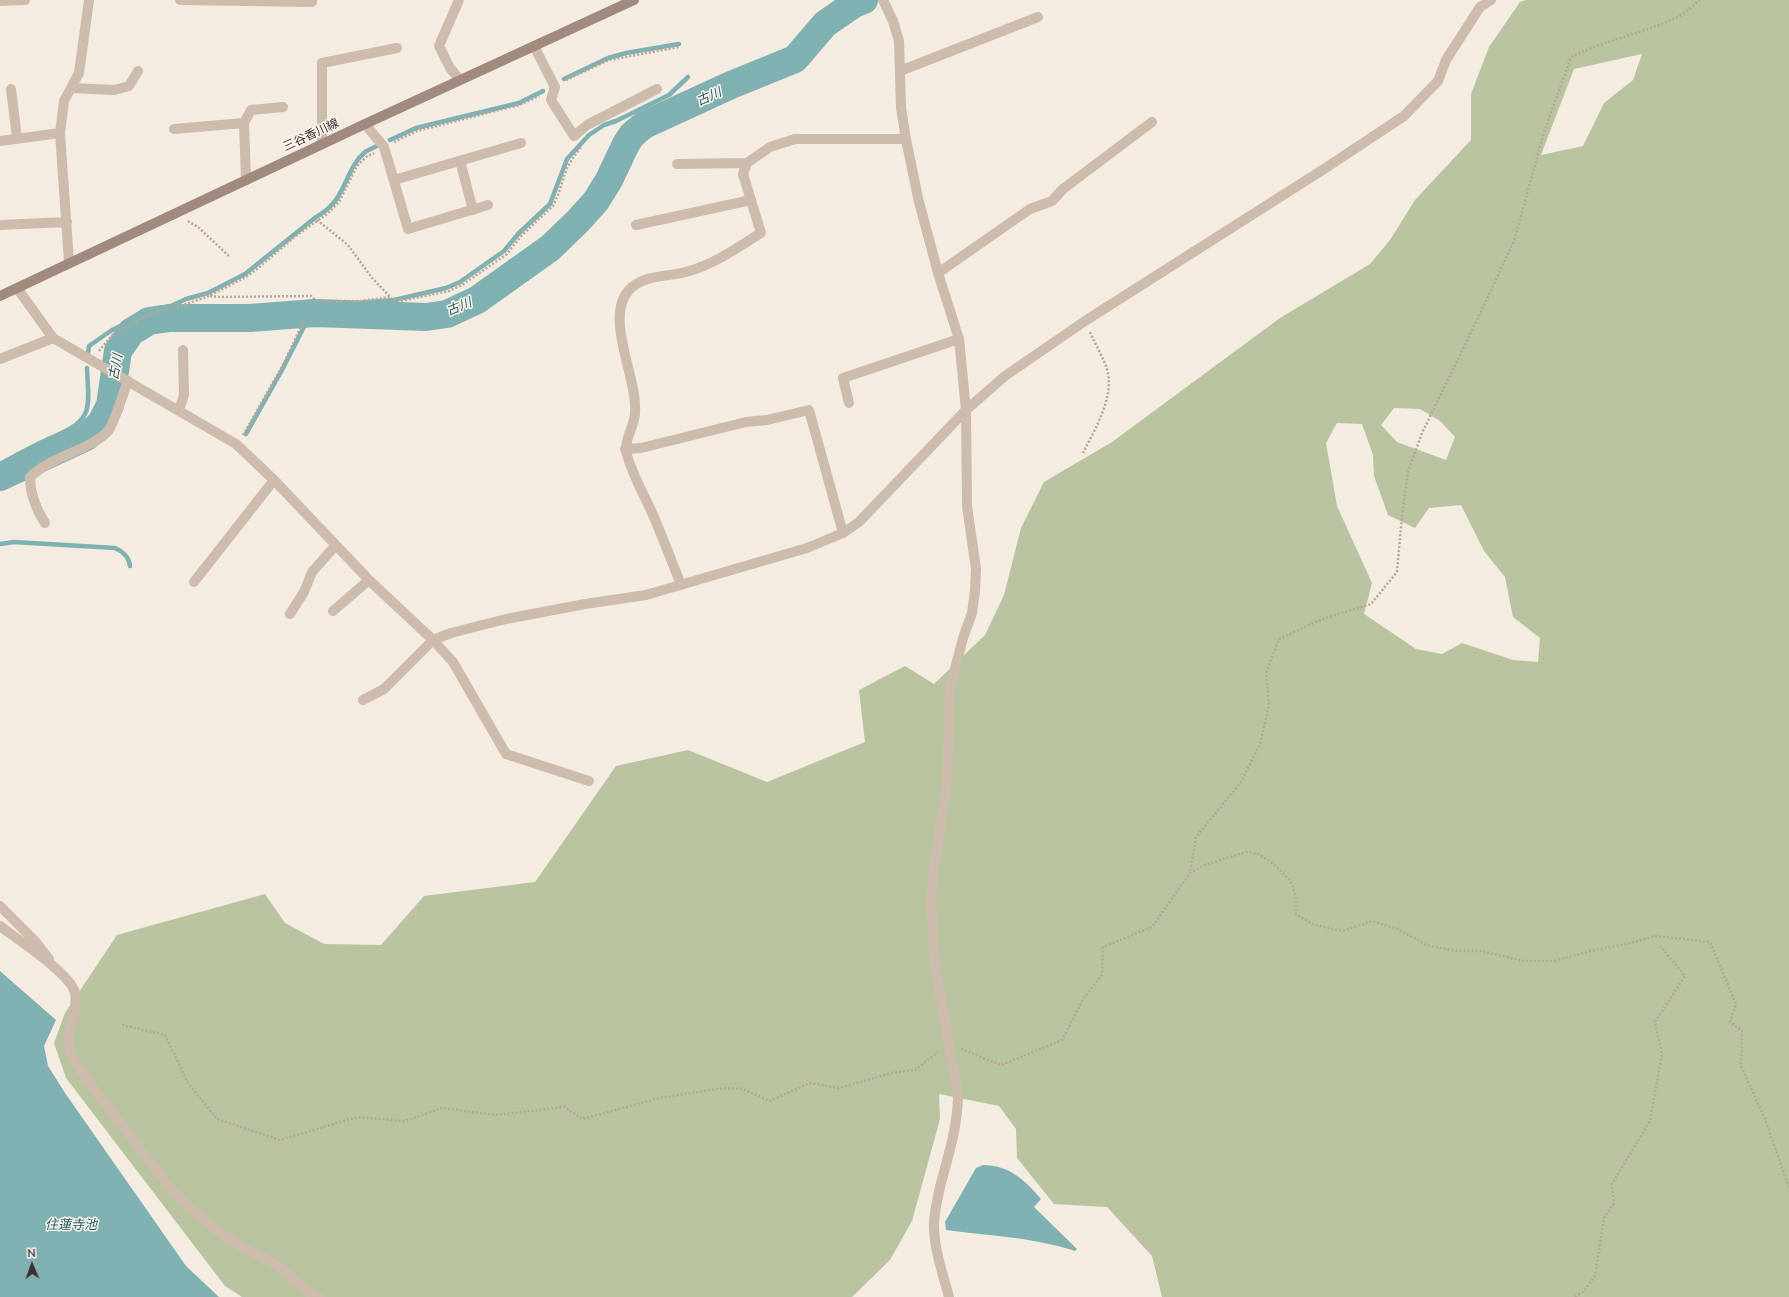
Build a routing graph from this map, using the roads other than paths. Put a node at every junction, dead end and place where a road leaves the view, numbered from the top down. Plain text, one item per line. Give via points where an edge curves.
1 (24, 0) edge
2 (89, 0) edge
3 (180, 0) edge
4 (312, 0) edge
5 (459, 0) edge
6 (634, 0) edge
7 (883, 0) edge
8 (1491, 0) edge
9 (0, 1) edge
10 (1038, 17) dead end
11 (534, 46) junction
12 (397, 48) dead end
13 (138, 71) dead end
14 (900, 71) junction
15 (460, 80) junction
16 (72, 88) junction
17 (11, 89) dead end
18 (657, 89) dead end
19 (283, 108) dead end
20 (1152, 122) dead end
21 (244, 123) junction
22 (365, 124) junction
23 (174, 129) dead end
24 (60, 133) junction
25 (17, 138) junction
26 (906, 139) junction
27 (0, 141) edge
28 (322, 144) junction
29 (521, 144) dead end
30 (460, 161) junction
31 (747, 163) junction
32 (677, 164) dead end
33 (246, 180) junction
34 (394, 180) junction
35 (751, 200) junction
36 (488, 205) dead end
37 (473, 210) junction
38 (67, 222) junction
39 (0, 225) edge
40 (636, 225) dead end
41 (69, 262) junction
42 (938, 273) junction
43 (17, 288) junction
44 (0, 296) edge
45 (53, 338) junction
46 (959, 339) junction
47 (182, 350) dead end
48 (0, 359) edge
49 (123, 379) junction
50 (849, 403) dead end
51 (179, 410) junction
52 (966, 410) junction
53 (626, 449) junction
54 (274, 480) junction
55 (45, 524) dead end
56 (843, 534) junction
57 (335, 546) junction
58 (369, 580) junction
59 (194, 582) dead end
60 (681, 585) junction
61 (333, 611) dead end
62 (290, 614) dead end
63 (432, 640) junction
64 (363, 700) dead end
65 (589, 780) dead end
66 (0, 906) edge
67 (0, 926) edge
68 (62, 975) junction
69 (320, 1297) edge
70 (948, 1297) edge

1 - 9 street
2 - 16 street via 79,73
3 - 4 street
5 - 15 street via 439,46 450,68
6 - 11 main road, 三谷香川線
7 - 14 street via 899,41
8 - 52 street via 1480,7 1446,60 1438,81 1404,116 1085,321 1005,376
10 - 14 street
11 - 15 main road, 三谷香川線
11 - 18 street via 555,87 551,100 574,136 587,125
12 - 28 street via 322,63
13 - 16 street via 129,86 114,90
14 - 26 street via 901,108
15 - 22 main road, 三谷香川線
16 - 24 street via 64,102
17 - 25 street
19 - 21 street via 251,110
20 - 42 street via 1063,189 1052,201 1030,209
21 - 23 street
21 - 33 street
22 - 28 main road, 三谷香川線
22 - 34 street via 384,147
24 - 25 street
24 - 38 street
25 - 27 street
26 - 31 street via 795,139 770,147
26 - 42 street via 918,198
28 - 33 main road, 三谷香川線
29 - 30 street
30 - 34 street
30 - 37 street
31 - 32 street
31 - 35 street via 743,174
33 - 41 main road, 三谷香川線
34 - 37 street via 408,228
35 - 40 street
35 - 53 street via 761,233 689,272 649,279 632,287 621,301 619,325 633,389 635,413
36 - 37 street
38 - 39 street
38 - 41 street
41 - 43 main road, 三谷香川線
42 - 46 street
43 - 44 main road, 三谷香川線
43 - 45 street
45 - 48 street
45 - 49 street
46 - 50 street via 843,378
46 - 52 street
47 - 51 street via 184,395
49 - 51 street
49 - 55 street via 109,430 96,440 38,469 30,477 35,508
51 - 54 street via 236,444
52 - 56 street via 859,522
52 - 70 street via 967,506 976,569 975,591 972,613 950,688 947,782 932,898 934,954 956,1076 958,1110 936,1205 934,1225
53 - 56 street via 641,448 746,422 809,410
53 - 60 street via 631,467
54 - 57 street
54 - 59 street
56 - 60 street via 807,548
57 - 58 street
57 - 62 street via 312,572 304,592
58 - 61 street
58 - 63 street
60 - 63 street via 646,596 506,619
63 - 64 street via 384,688
63 - 65 street via 453,662 506,754
66 - 68 street via 35,941
67 - 68 street
68 - 69 street via 72,986 75,994 76,1004 68,1048 72,1058 174,1193 212,1227 281,1268 308,1292

